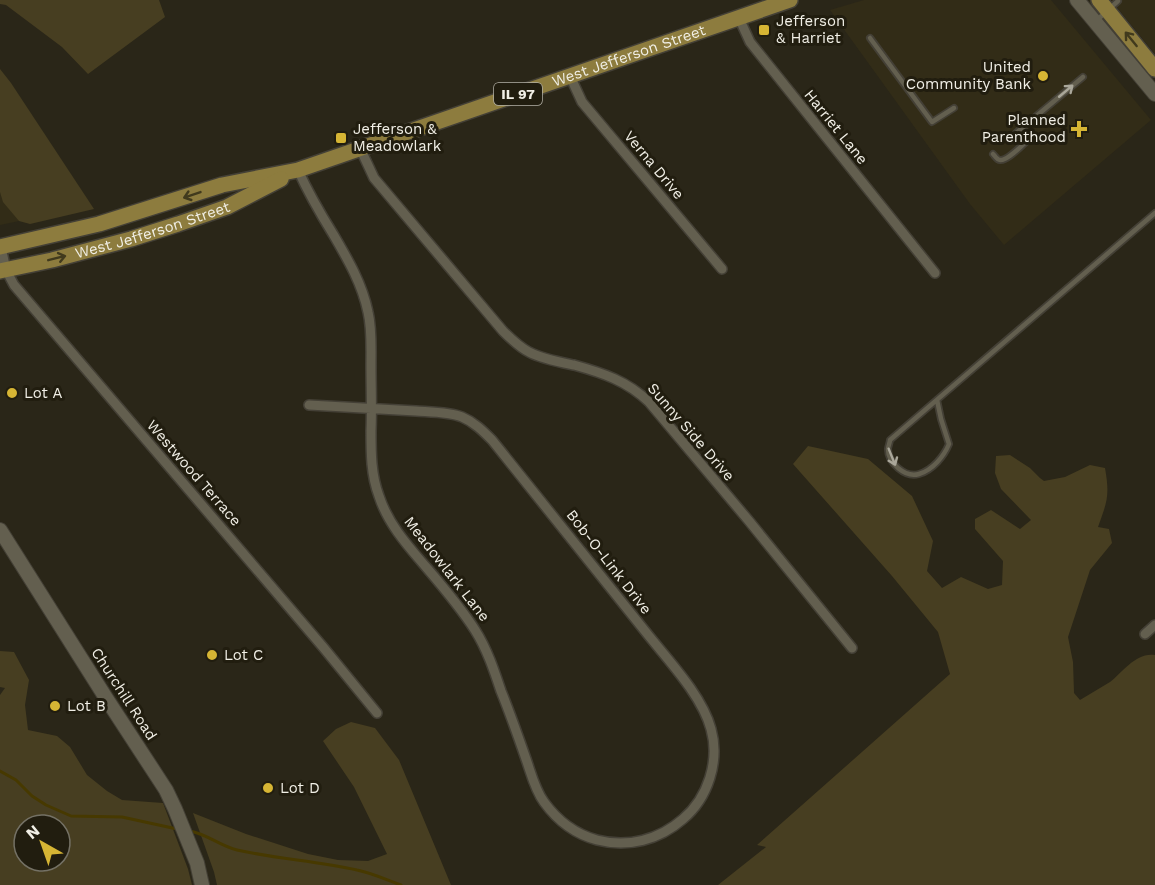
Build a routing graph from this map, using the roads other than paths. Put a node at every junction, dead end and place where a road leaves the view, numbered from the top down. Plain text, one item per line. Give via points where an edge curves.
1 (790, 0) edge
2 (1077, 0) edge
3 (1109, 4) edge
4 (739, 18) junction
5 (1095, 21) junction
6 (870, 38) dead end
7 (1155, 69) edge
8 (570, 76) junction
9 (1083, 77) dead end
10 (1155, 94) edge
11 (954, 108) dead end
12 (1016, 133) dead end
13 (1025, 143) dead end
14 (360, 148) junction
15 (993, 154) dead end
16 (298, 170) junction
17 (1155, 213) edge
18 (0, 247) edge
19 (722, 269) dead end
20 (3, 270) edge
21 (935, 273) dead end
22 (937, 400) junction
23 (309, 405) dead end
24 (372, 408) junction
25 (0, 530) edge
26 (1155, 625) edge
27 (1145, 634) dead end
28 (852, 648) dead end
29 (377, 713) dead end
30 (682, 820) joint
31 (202, 885) edge

1 - 4 main road, West Jefferson Street / IL 97
2 - 5 street
3 - 5 lane
7 -> 3 main road
4 - 8 main road, West Jefferson Street / IL 97
4 - 21 street, Harriet Lane via 755,49
5 - 10 street
6 - 11 lane via 932,122
8 - 14 main road, West Jefferson Street / IL 97
8 - 19 street, Verna Drive via 582,102
12 -> 9 lane
13 - 15 lane via 1007,159 998,159
14 - 16 main road, West Jefferson Street / IL 97
14 - 28 street, Sunny Side Drive via 374,178 512,340 529,352 615,378 649,402
16 -> 18 main road, West Jefferson Street / IL 97 via 222,185 99,224
20 -> 16 main road, West Jefferson Street / IL 97 via 178,224 227,207
16 - 24 street, Meadowlark Lane via 361,288 371,339
17 - 22 lane
18 - 20 street, Westwood Terrace
20 - 29 street, Westwood Terrace
22 -> 22 lane via 890,440 889,456 902,471 912,475 929,469 949,444
23 - 24 street, Bob-O-Link Drive
24 - 30 street, Bob-O-Link Drive via 435,412 462,417 479,427 694,694 712,734 713,763 704,791
24 - 30 street, Meadowlark Lane via 371,463 379,496 403,539 478,634 542,800 578,832 609,842 651,838
25 - 31 street, Churchill Road via 166,790 197,863
26 - 27 street

